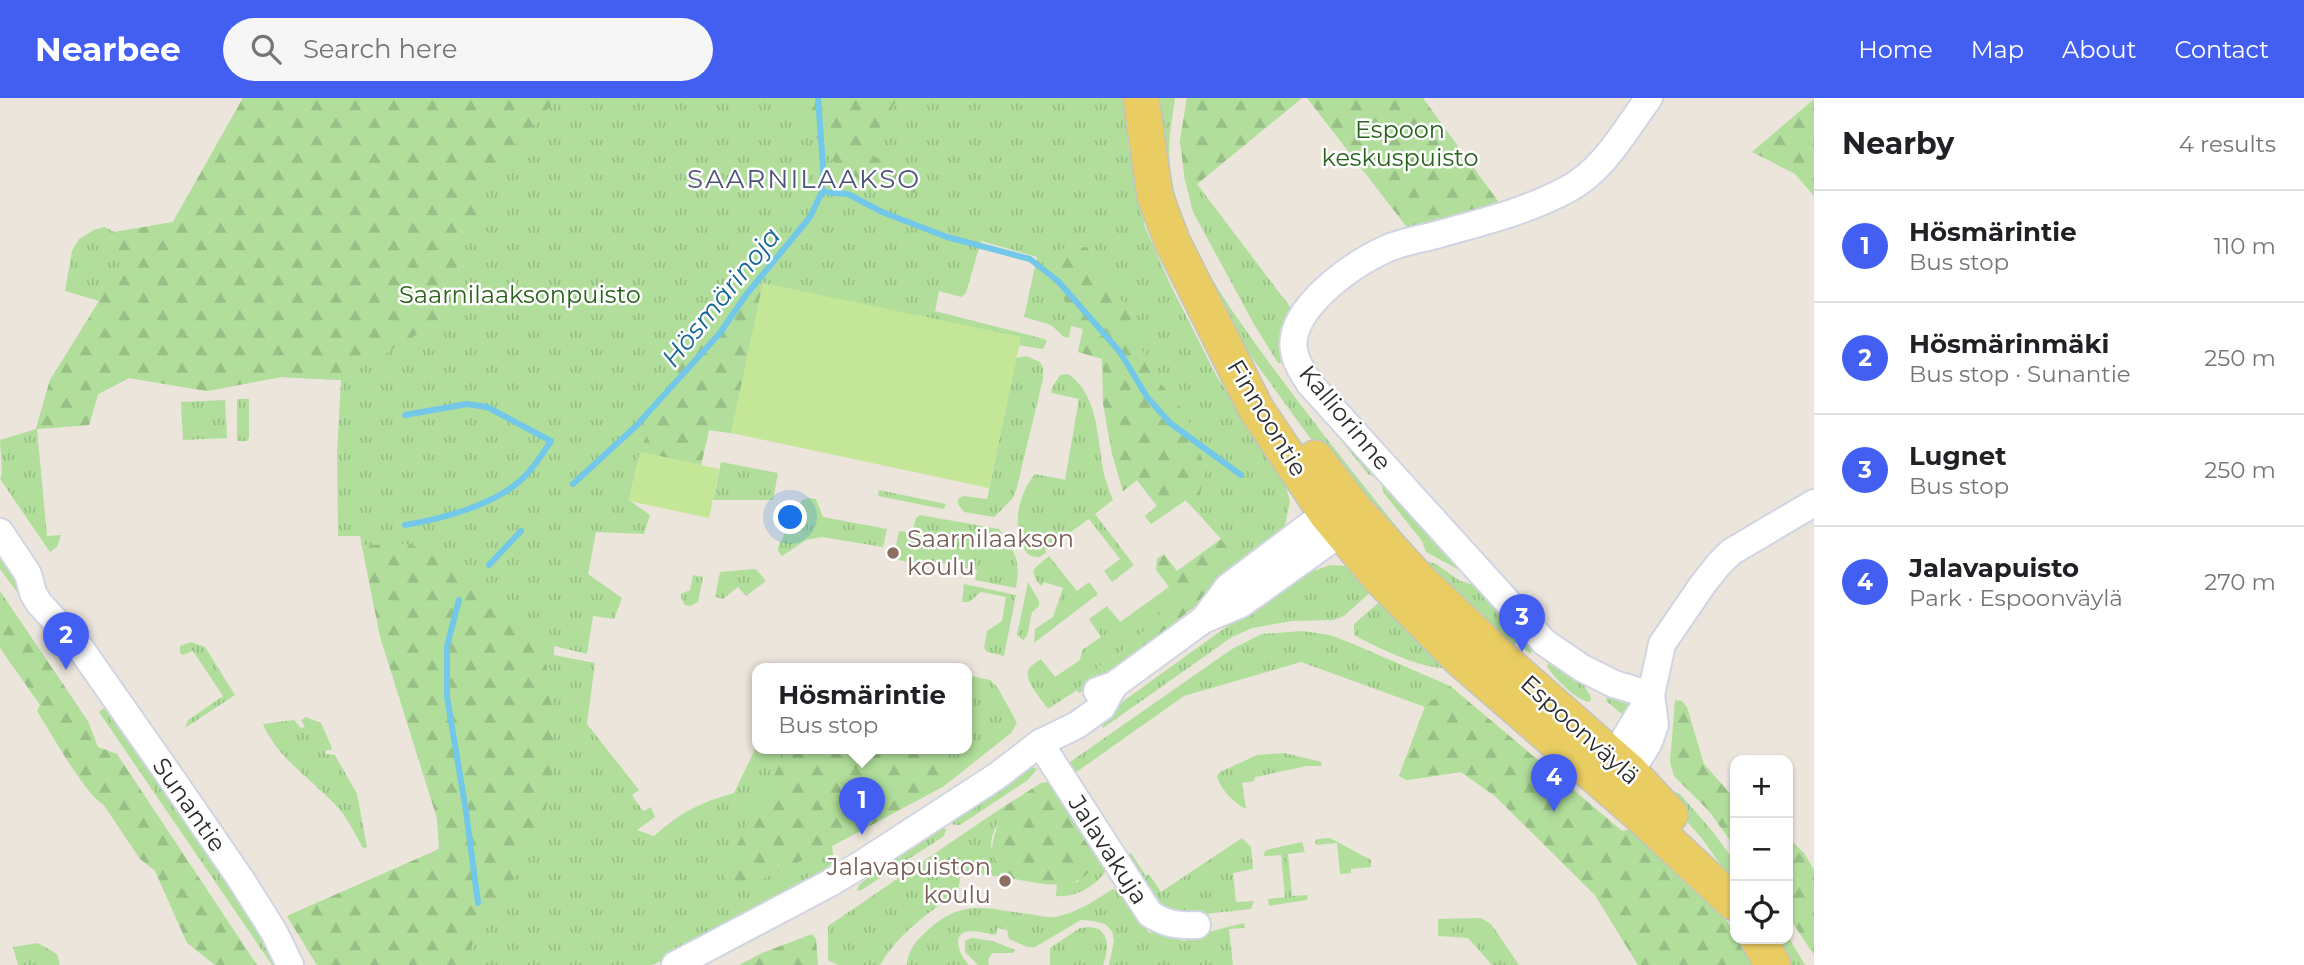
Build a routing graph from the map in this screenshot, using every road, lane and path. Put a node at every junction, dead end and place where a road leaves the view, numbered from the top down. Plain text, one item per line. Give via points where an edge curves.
1 (1141, 98) edge
2 (1648, 98) edge
3 (1814, 503) edge
4 (1340, 518) junction
5 (0, 532) edge
6 (1651, 695) junction
7 (1040, 744) junction
8 (1616, 772) junction
9 (1730, 900) edge
10 (1197, 925) dead end
11 (1761, 944) edge
12 (290, 965) edge
13 (675, 965) edge
14 (1773, 965) edge

1 - 4 main road, Finnoontie via 1155,196 1172,242 1256,409
2 - 6 street, Kalliorinne via 1608,155 1570,188 1510,214 1391,247 1364,260 1316,297 1296,330 1293,348 1310,384 1544,642 1614,684
3 - 6 street via 1731,552 1719,564 1662,644
4 - 7 street via 1241,604 1203,620 1114,685 1092,692 1067,711
4 - 8 main road, Espoonväylä via 1379,577 1459,657
5 - 12 street, Sunantie via 28,575 39,603 81,649 240,878
6 - 8 street via 1655,726 1648,744
7 - 10 street, Jalavakuja via 1150,914 1180,926
7 - 13 street via 850,872
8 - 9 main road, Espoonväylä
11 - 14 main road

